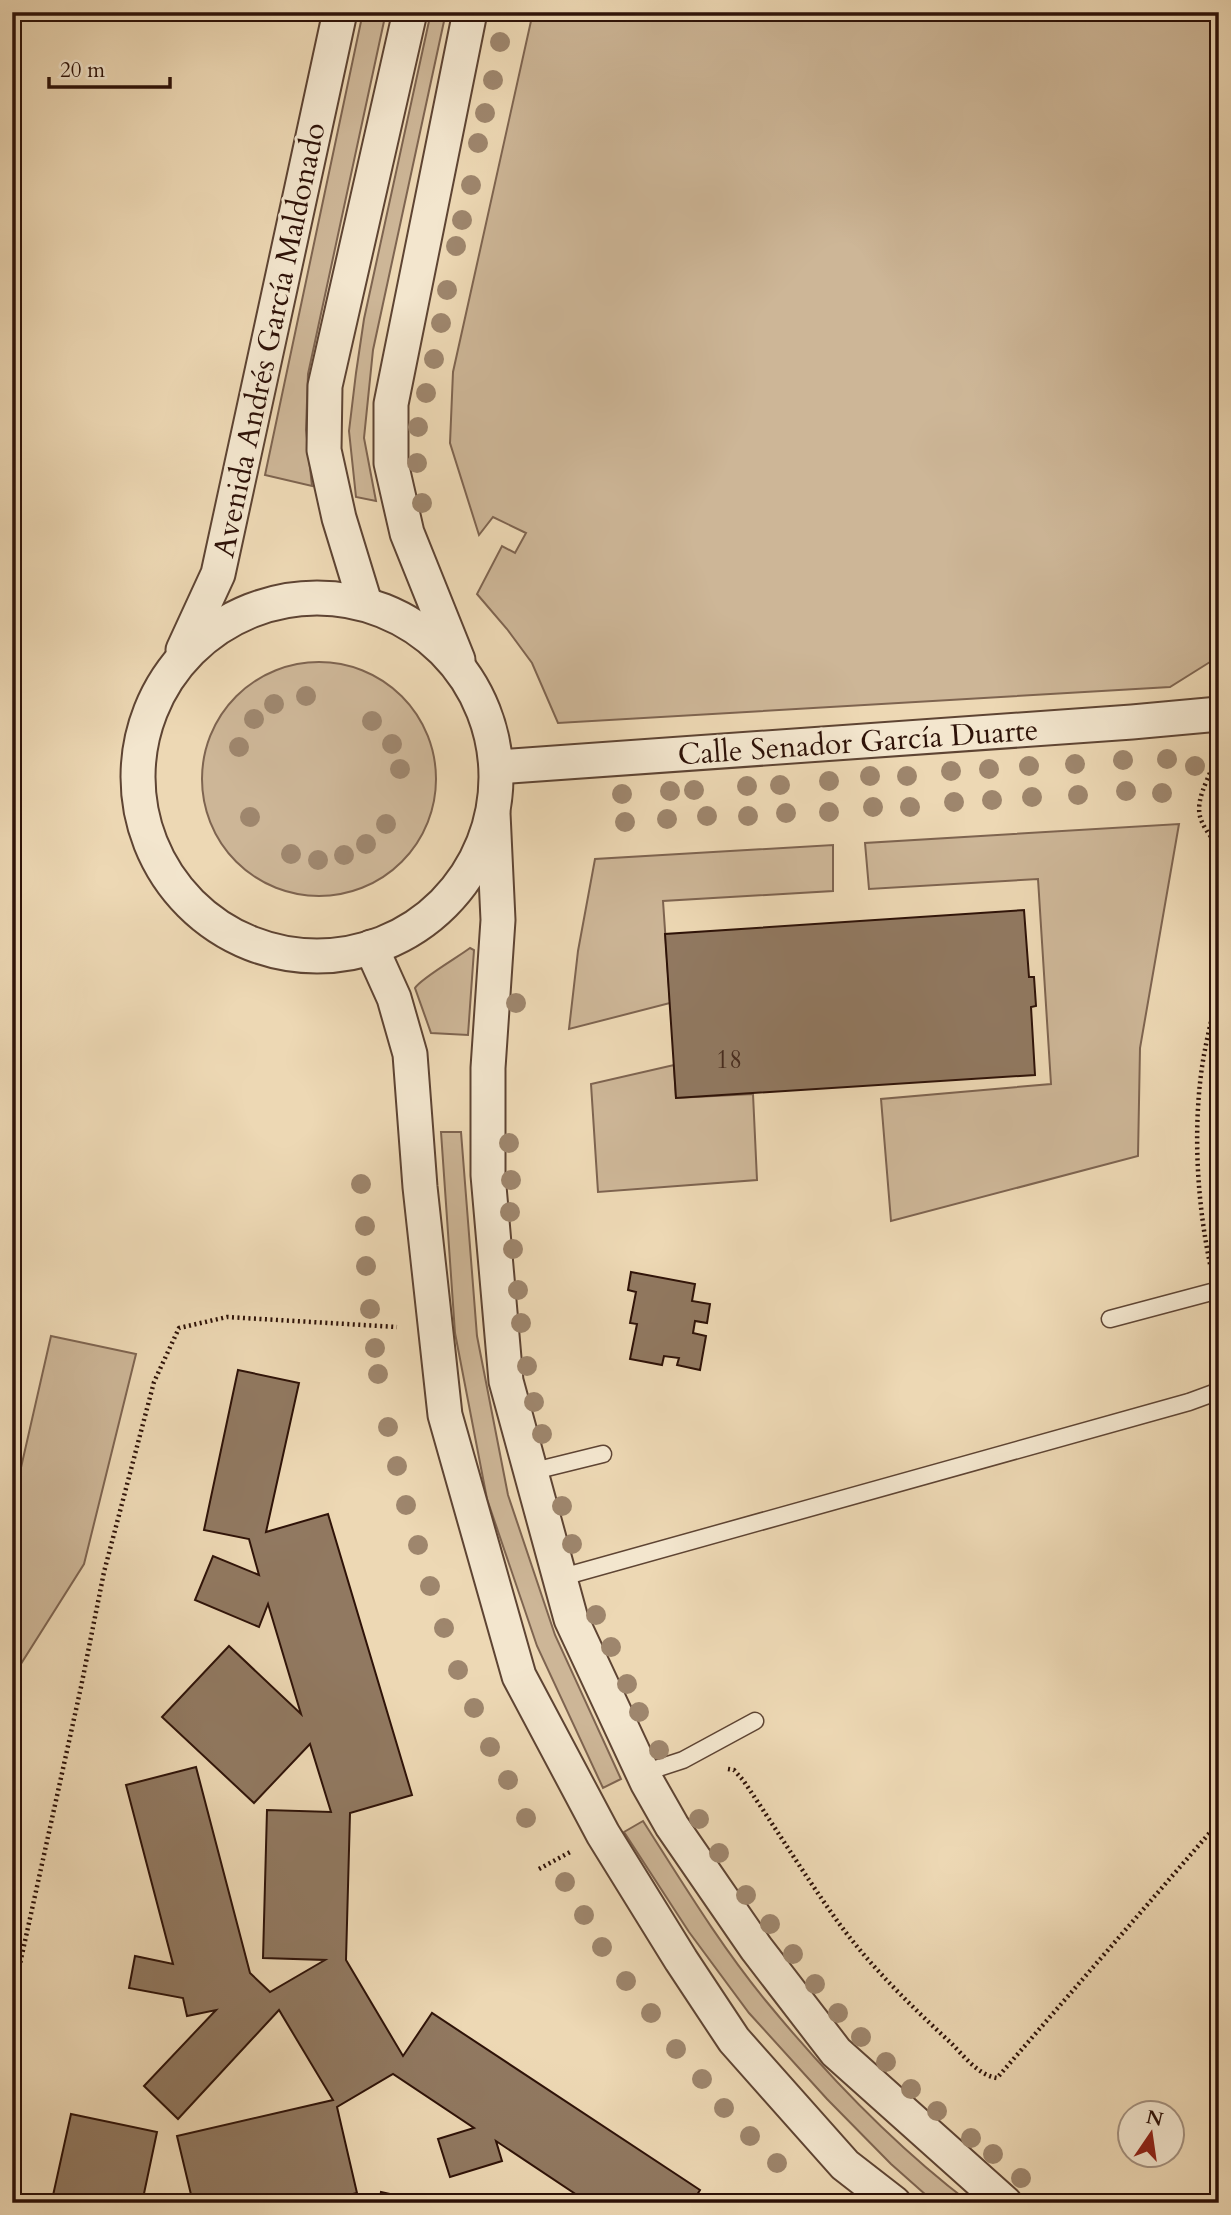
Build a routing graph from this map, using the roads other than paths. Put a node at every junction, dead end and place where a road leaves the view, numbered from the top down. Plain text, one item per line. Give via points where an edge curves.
1 (340, 12) edge
2 (410, 12) edge
3 (470, 12) edge
4 (365, 603) junction
5 (178, 661) junction
6 (462, 672) junction
7 (1219, 713) edge
8 (497, 766) junction
9 (493, 813) junction
10 (371, 947) junction
11 (1217, 1291) edge
12 (1110, 1319) dead end
13 (1219, 1391) edge
14 (603, 1454) dead end
15 (530, 1472) junction
16 (559, 1578) junction
17 (755, 1721) dead end
18 (643, 1773) junction
19 (894, 2203) edge
20 (1005, 2203) edge

1 - 5 street, Avenida Andrés García Maldonado via 218,574
2 - 4 street via 325,386 324,450
3 - 6 street via 391,404 391,463 407,533
4 - 5 street via 314,597 263,605 217,626
4 - 6 street via 434,640
5 - 10 street via 148,713 136,771 144,831 172,884 215,925 270,951 330,956
6 - 8 street via 483,708
7 - 8 street, Calle Senador García Duarte
8 - 9 street
9 - 10 street via 473,867 436,911 408,933
9 - 15 street via 498,920 488,1068 488,1175 506,1381
10 - 19 street via 394,998 410,1054 445,1415 519,1676 603,1835 734,2040 845,2165
11 - 12 lane
13 - 16 lane
14 - 15 lane
15 - 16 street
16 - 18 street via 571,1619
17 - 18 lane via 683,1760
18 - 20 street via 672,1826 755,1948 836,2052

